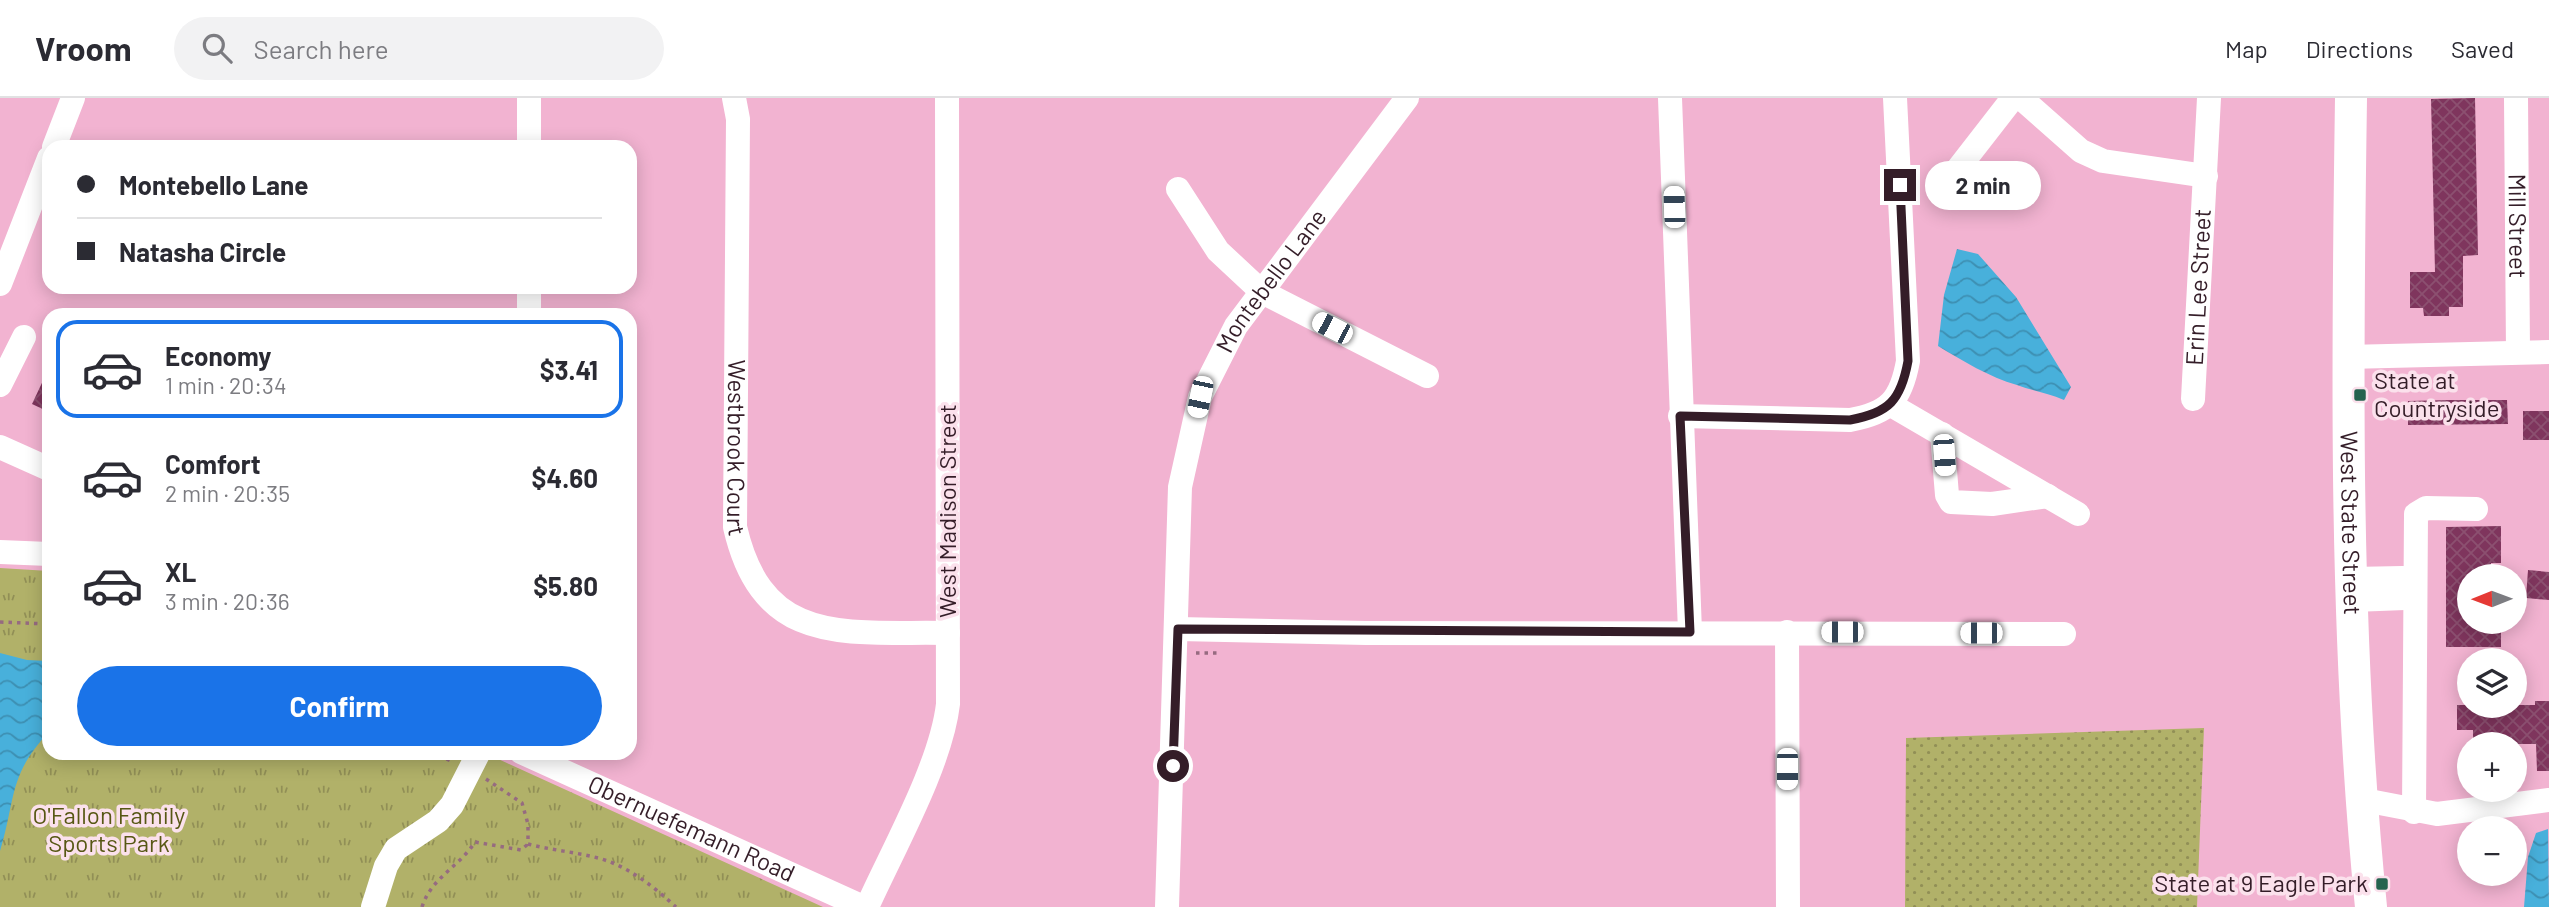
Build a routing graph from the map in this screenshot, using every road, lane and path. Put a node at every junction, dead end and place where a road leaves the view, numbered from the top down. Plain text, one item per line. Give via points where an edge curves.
1 (73, 98) edge
2 (529, 98) edge
3 (734, 98) edge
4 (947, 98) edge
5 (1407, 98) edge
6 (1670, 98) edge
7 (1895, 98) edge
8 (2013, 98) edge
9 (2021, 98) edge
10 (2209, 98) edge
11 (2351, 98) edge
12 (2516, 98) edge
13 (2046, 106) edge
14 (57, 140) edge
15 (529, 140) edge
16 (2206, 176) junction
17 (42, 177) edge
18 (1943, 188) dead end
19 (1178, 189) dead end
20 (0, 284) edge
21 (1262, 292) junction
22 (24, 337) dead end
23 (2518, 352) junction
24 (2549, 352) edge
25 (2347, 357) junction
26 (1427, 376) dead end
27 (0, 385) edge
28 (2193, 399) dead end
29 (1891, 405) junction
30 (1680, 416) junction
31 (1942, 434) junction
32 (0, 447) edge
33 (42, 466) edge
34 (2048, 496) junction
35 (2476, 509) dead end
36 (2078, 514) dead end
37 (0, 552) edge
38 (42, 554) edge
39 (2353, 589) junction
40 (2414, 592) junction
41 (0, 622) edge
42 (42, 624) edge
43 (1178, 629) junction
44 (1690, 632) junction
45 (1787, 632) junction
46 (948, 633) junction
47 (2064, 634) dead end
48 (539, 760) edge
49 (475, 762) edge
50 (2364, 800) junction
51 (2549, 800) edge
52 (2414, 812) junction
53 (528, 844) junction
54 (373, 907) edge
55 (422, 907) edge
56 (676, 907) edge
57 (865, 907) edge
58 (1167, 907) edge
59 (1787, 907) edge
60 (2371, 907) edge

1 - 14 street
2 - 15 street
3 - 46 street, Westbrook Court via 738,119 735,527 743,561 760,592 808,625
4 - 46 street, West Madison Street
5 - 21 street, Montebello Lane
6 - 30 street
7 - 29 street via 1908,361 1903,385
8 - 18 street
9 - 13 street
10 - 16 street, Erin Lee Street
11 - 25 main road, West State Street
12 - 23 street, Mill Street
13 - 16 street via 2081,151 2102,161
16 - 28 street, Erin Lee Street
17 - 20 street
19 - 21 street via 1218,251
21 - 26 street
21 - 43 street, Montebello Lane via 1236,326 1200,397 1181,487
22 - 27 street
23 - 24 street
23 - 25 street
25 - 39 main road, West State Street
29 - 30 street via 1872,416 1850,420
29 - 31 street
30 - 44 street
31 - 34 street
31 - 34 street via 1951,502 1992,504
32 - 33 street
34 - 36 street
35 - 40 street via 2419,510 2416,514
37 - 38 street
39 - 40 street via 2403,578
39 - 50 main road, West State Street
40 - 52 street
41 - 42 path
43 - 44 street
43 - 58 street, Montebello Lane
44 - 45 street
45 - 47 street
45 - 59 street
46 - 57 street, West Madison Street via 945,729
48 - 57 street, Obernuefemann Road
49 - 53 path via 522,803
49 - 54 street via 438,821 396,849
50 - 52 street
50 - 60 main road, West State Street
51 - 52 street via 2437,814
53 - 55 path via 521,850 475,842 459,864 430,888
53 - 56 path via 600,858 624,868

